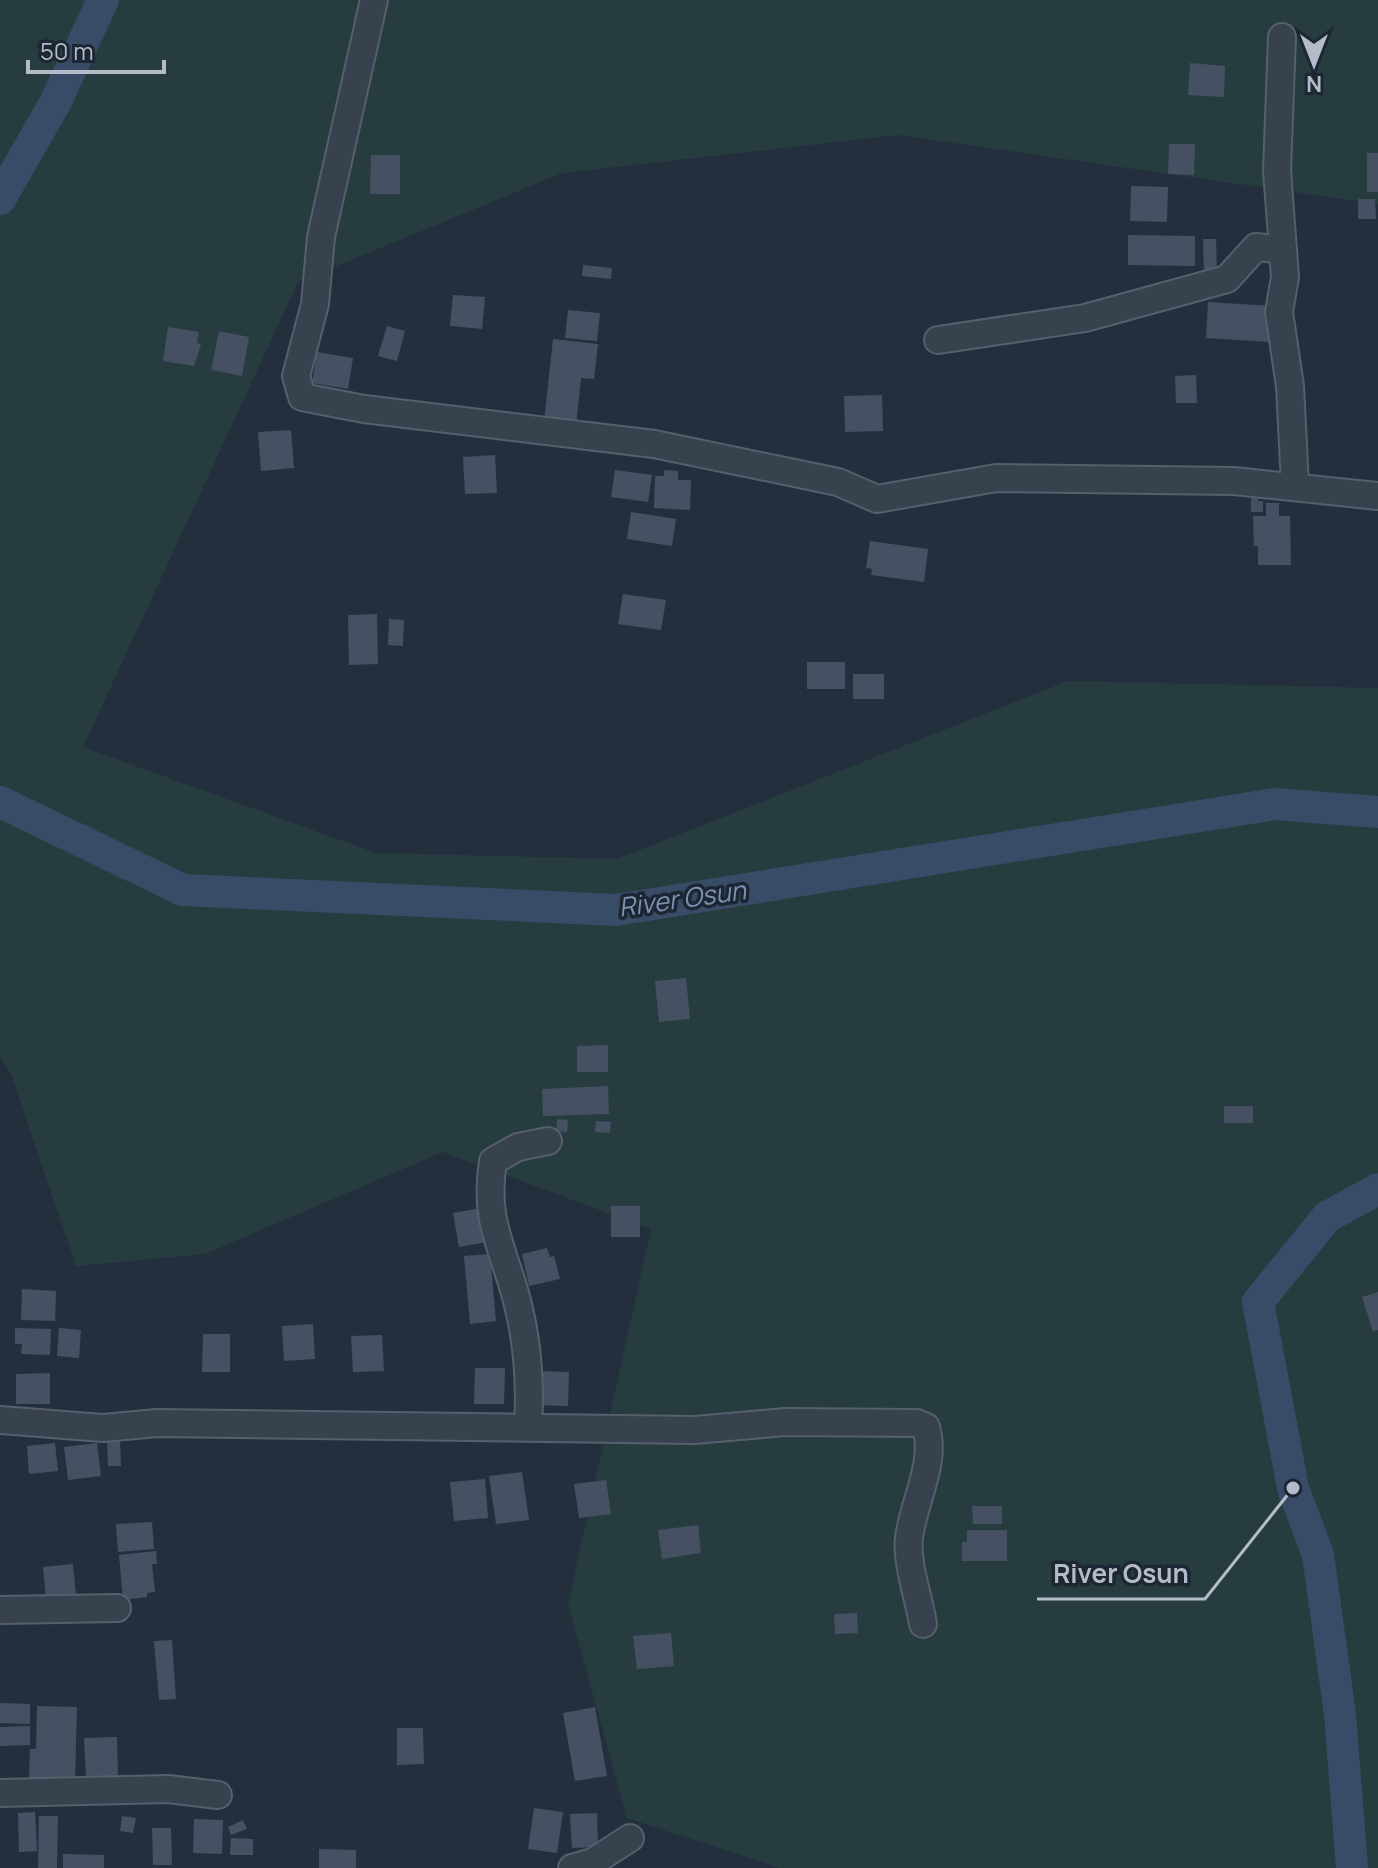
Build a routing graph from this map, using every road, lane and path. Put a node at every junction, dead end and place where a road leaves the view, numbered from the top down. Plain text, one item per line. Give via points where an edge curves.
1 (374, 0) edge
2 (1282, 37) dead end
3 (1283, 250) junction
4 (938, 340) dead end
5 (1295, 485) junction
6 (1378, 496) edge
7 (548, 1141) dead end
8 (0, 1420) edge
9 (528, 1425) junction
10 (117, 1608) dead end
11 (0, 1610) edge
12 (923, 1624) dead end
13 (0, 1793) edge
14 (218, 1795) dead end
15 (630, 1838) dead end
16 (572, 1868) edge

1 - 5 street via 321,237 315,304 296,376 302,397 654,444 838,482 877,499 996,478
2 - 3 street via 1277,170
3 - 4 street via 1256,247 1227,279 1085,318
3 - 5 street via 1279,312 1290,386
5 - 6 street
7 - 9 street via 518,1147 493,1161 488,1191 492,1225 522,1331 531,1388
8 - 9 street via 103,1428 157,1423
9 - 12 street via 695,1430 739,1423 868,1421 926,1427 924,1476 908,1540
10 - 11 street
13 - 14 street via 168,1789
15 - 16 street via 593,1862

